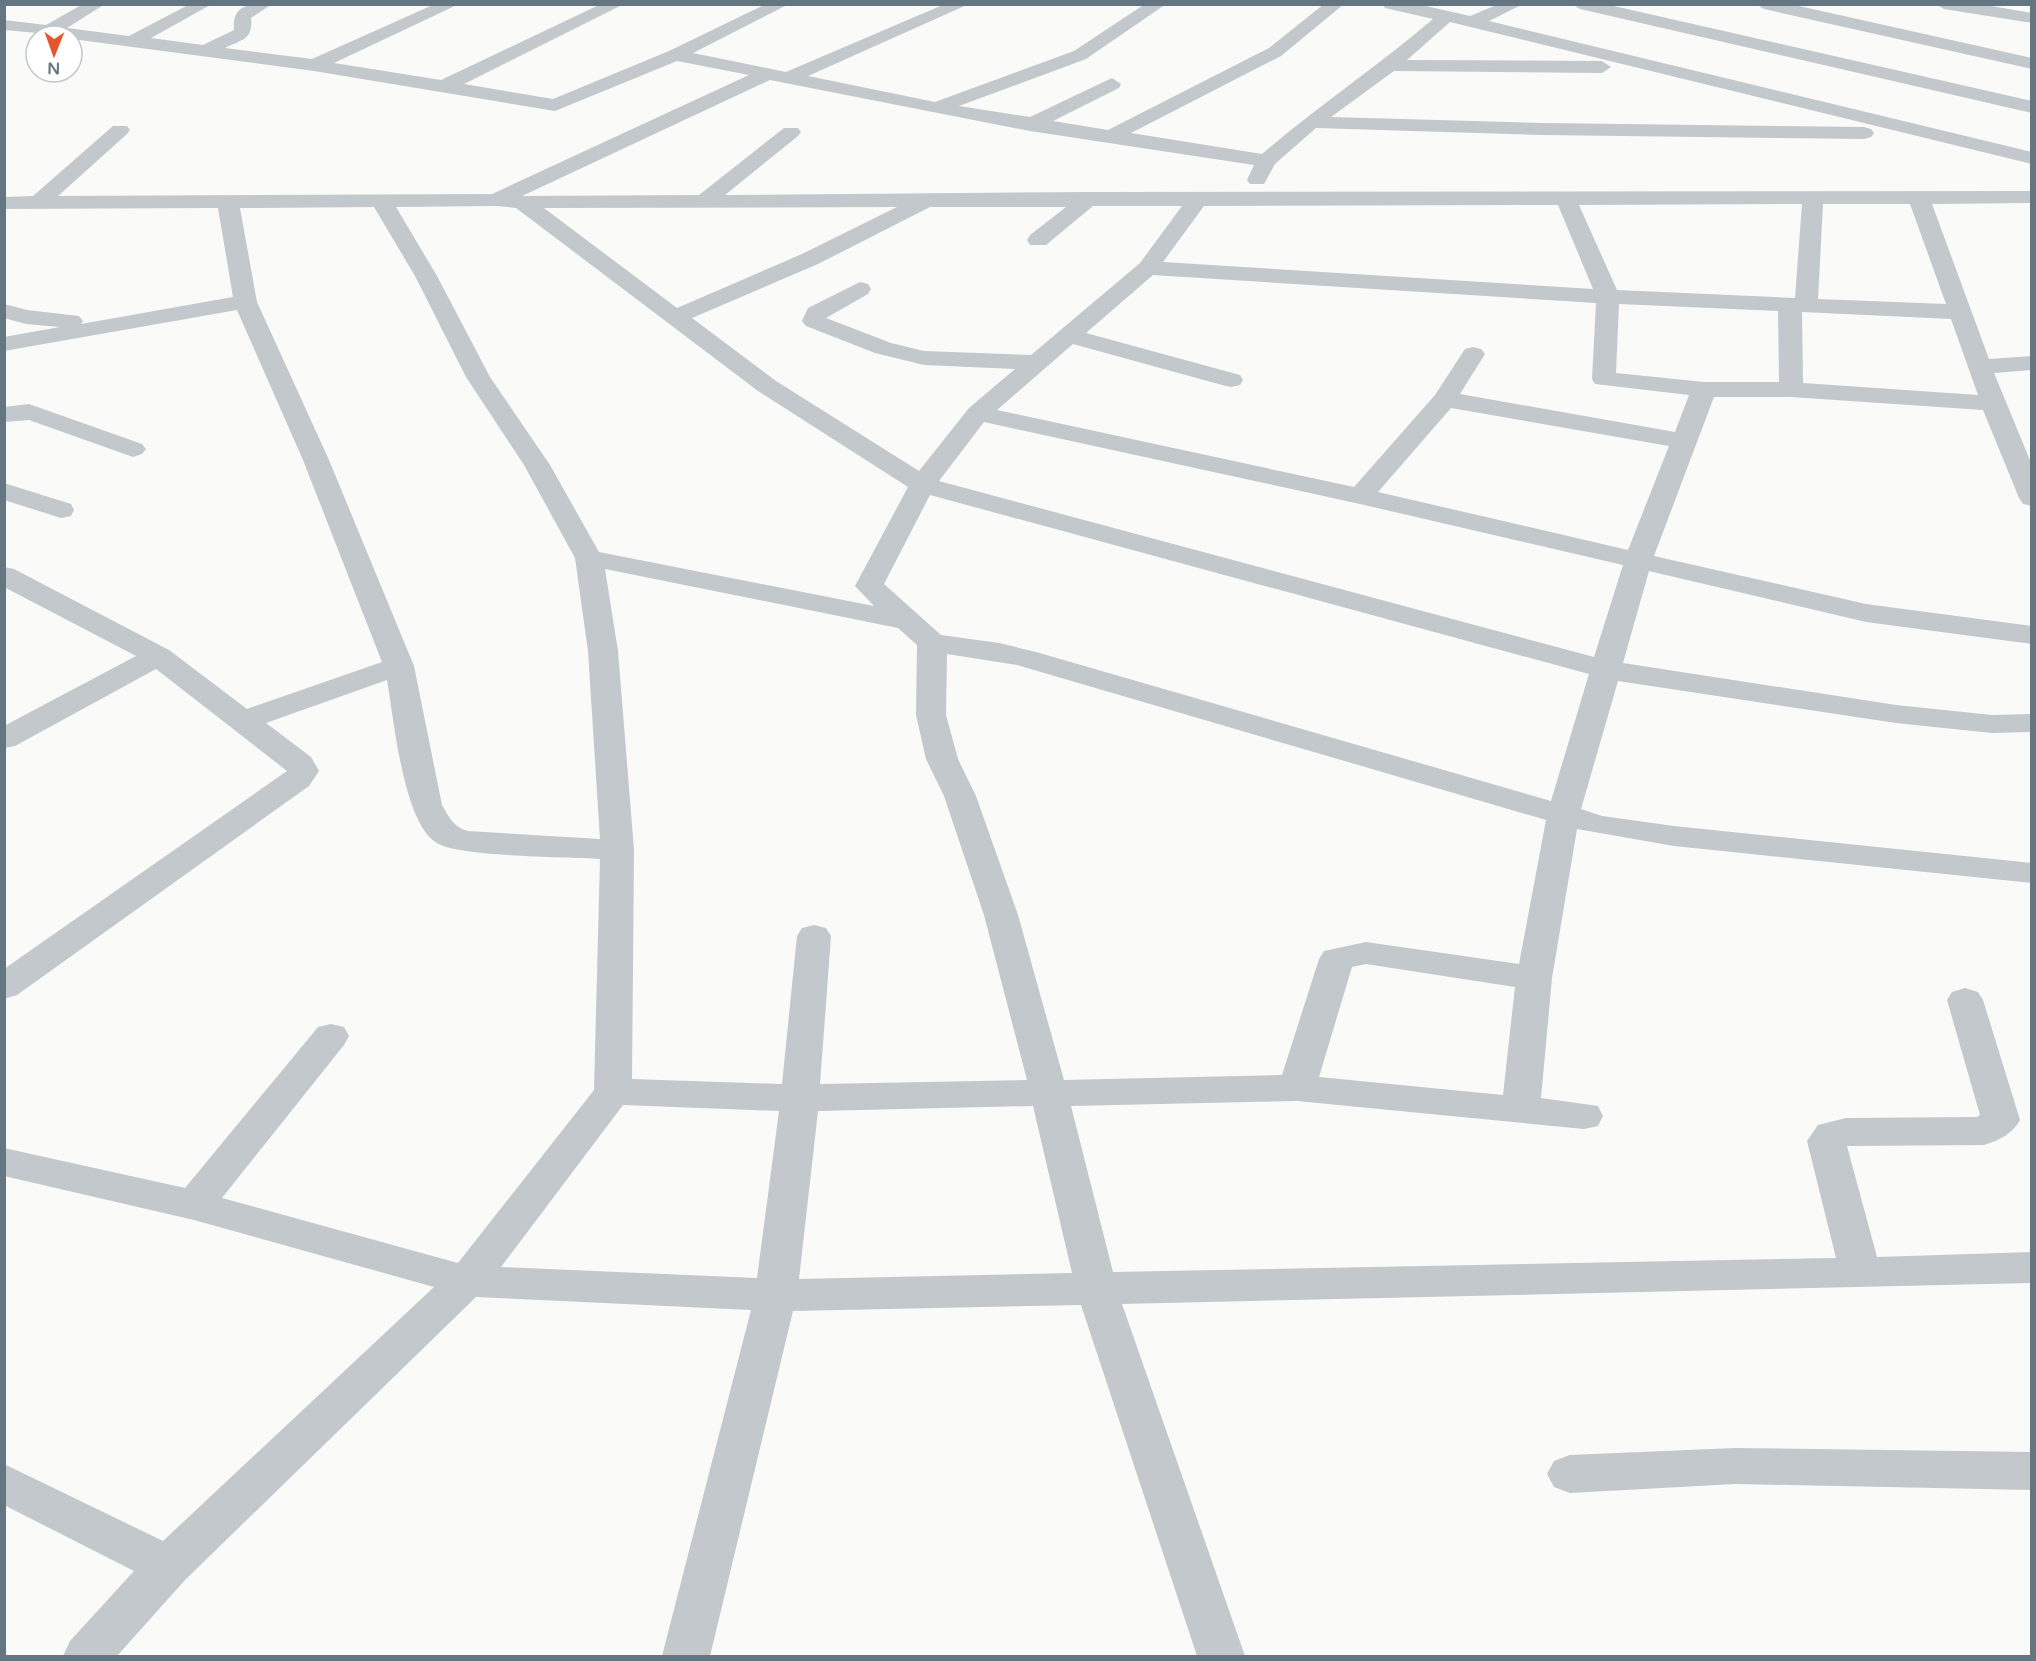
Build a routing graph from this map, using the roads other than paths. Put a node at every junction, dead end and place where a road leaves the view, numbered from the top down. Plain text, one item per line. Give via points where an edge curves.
1 (97, 4) edge
2 (204, 4) edge
3 (264, 4) edge
4 (451, 4) edge
5 (616, 4) edge
6 (782, 4) edge
7 (961, 4) edge
8 (1158, 4) edge
9 (1336, 4) edge
10 (1391, 4) edge
11 (1515, 4) edge
12 (1580, 4) edge
13 (1764, 4) edge
14 (1946, 5) edge
15 (1447, 16) junction
16 (2031, 18) edge
17 (1471, 22) junction
18 (61, 24) edge
19 (4, 25) edge
20 (24, 27) edge
21 (84, 34) edge
22 (134, 40) junction
23 (1748, 43) junction
24 (207, 50) junction
25 (1727, 54) dead end
26 (675, 55) junction
27 (1390, 64) junction
28 (2031, 64) edge
29 (314, 65) junction
30 (1707, 65) dead end
31 (1656, 68) junction
32 (768, 74) junction
33 (1686, 76) junction
34 (790, 77) junction
35 (1112, 84) dead end
36 (445, 86) junction
37 (2031, 107) edge
38 (937, 108) junction
39 (1311, 122) junction
40 (1030, 125) junction
41 (120, 130) dead end
42 (791, 132) dead end
43 (1914, 133) junction
44 (1111, 136) junction
45 (2031, 158) edge
46 (1266, 161) junction
47 (1813, 197) junction
48 (2031, 197) edge
49 (1090, 198) junction
50 (1249, 198) junction
51 (1919, 198) junction
52 (1198, 199) junction
53 (1566, 199) junction
54 (706, 200) junction
55 (928, 200) junction
56 (509, 201) junction
57 (228, 202) junction
58 (382, 202) junction
59 (4, 203) edge
60 (38, 203) junction
61 (1038, 240) dead end
62 (1148, 268) junction
63 (860, 289) dead end
64 (1608, 297) junction
65 (245, 302) junction
66 (1798, 304) junction
67 (4, 311) edge
68 (1960, 312) junction
69 (675, 317) junction
70 (107, 326) junction
71 (1068, 336) junction
72 (4, 344) edge
73 (1473, 354) dead end
74 (1034, 363) junction
75 (2031, 363) edge
76 (1981, 367) junction
77 (1231, 380) dead end
78 (1704, 389) junction
79 (1791, 390) junction
80 (1444, 399) junction
81 (1993, 403) junction
82 (978, 413) junction
83 (4, 415) edge
84 (1684, 441) junction
85 (133, 449) dead end
86 (922, 485) junction
87 (4, 490) edge
88 (1360, 495) junction
89 (2031, 498) edge
90 (61, 510) dead end
91 (589, 558) junction
92 (1638, 560) junction
93 (4, 575) edge
94 (922, 632) junction
95 (2031, 635) edge
96 (158, 657) junction
97 (399, 666) junction
98 (1607, 670) junction
99 (243, 721) junction
100 (2031, 723) edge
101 (4, 739) edge
102 (1563, 815) junction
103 (617, 850) junction
104 (2031, 873) edge
105 (814, 936) dead end
106 (1534, 978) junction
107 (4, 987) edge
108 (1965, 1000) dead end
109 (331, 1036) dead end
110 (1297, 1088) junction
111 (613, 1092) junction
112 (1049, 1094) junction
113 (800, 1098) junction
114 (1521, 1109) junction
115 (1584, 1116) dead end
116 (4, 1162) edge
117 (194, 1205) junction
118 (2031, 1266) edge
119 (1861, 1273) junction
120 (467, 1281) junction
121 (1096, 1290) junction
122 (776, 1295) junction
123 (2031, 1471) edge
124 (1570, 1474) dead end
125 (4, 1482) edge
126 (168, 1566) junction
127 (87, 1656) edge
128 (686, 1656) edge
129 (1221, 1656) edge

1 - 18 street
2 - 22 street
3 - 24 street via 242,16 243,32
4 - 29 street
5 - 36 street
6 - 26 street
7 - 34 street
8 - 38 street via 1080,55
9 - 44 street via 1275,52
10 - 15 street
11 - 17 street
12 - 23 street
13 - 28 street
14 - 16 street
15 - 17 street
15 - 27 street
17 - 31 street
19 - 20 street
21 - 22 street
22 - 24 street
23 - 25 street
23 - 37 street
24 - 29 street
26 - 32 street
26 - 36 street via 555,105
27 - 31 street
27 - 39 street
29 - 36 street
30 - 33 street
31 - 33 street
32 - 34 street
32 - 56 street
33 - 43 street
34 - 38 street
35 - 40 street
38 - 40 street
39 - 43 street
39 - 46 street
40 - 44 street
41 - 60 street
42 - 54 street
43 - 45 street
44 - 46 street
46 - 50 street
47 - 51 street
47 - 53 street
47 - 66 street
48 - 51 street
49 - 52 street
49 - 55 street
49 - 61 street
50 - 52 street
50 - 53 street
51 - 68 street
52 - 62 street
53 - 64 street
54 - 55 street
54 - 56 street
55 - 69 street via 800,263
56 - 58 street
56 - 69 street
57 - 58 street
57 - 60 street
57 - 65 street
58 - 91 street via 478,377 537,465
59 - 60 street
62 - 64 street
62 - 71 street
63 - 74 street via 816,313 814,321 883,348 924,358
64 - 66 street
64 - 78 street via 1604,379
65 - 70 street
65 - 97 street via 316,460
66 - 68 street
66 - 79 street
67 - 70 street
68 - 76 street
69 - 86 street via 767,386
70 - 72 street
71 - 74 street
71 - 77 street
73 - 80 street
74 - 82 street
75 - 76 street
76 - 81 street
78 - 79 street
78 - 84 street
79 - 81 street
80 - 84 street
80 - 88 street
81 - 89 street
82 - 86 street
82 - 88 street
83 - 85 street via 37,414
84 - 92 street
86 - 94 street via 869,586
86 - 98 street
87 - 90 street
88 - 92 street
91 - 94 street
91 - 103 street via 603,651
92 - 95 street via 1866,613
92 - 98 street
93 - 96 street
94 - 102 street via 1025,658
94 - 112 street via 931,715 942,759 960,796 1001,915
96 - 99 street
96 - 101 street
97 - 99 street
97 - 103 street via 426,805 438,827 449,837
98 - 100 street via 1896,714 1992,724
98 - 102 street
99 - 107 street via 300,764 303,771 298,778
102 - 104 street via 1599,825 1674,836
102 - 106 street
103 - 111 street
105 - 113 street
106 - 110 street via 1366,953 1337,958
106 - 114 street
108 - 119 street via 2001,1120 1984,1131 1846,1132 1826,1142
109 - 117 street
110 - 112 street
110 - 114 street
111 - 113 street
111 - 120 street
112 - 113 street
112 - 121 street
113 - 122 street
114 - 115 street
116 - 117 street
117 - 120 street
118 - 119 street
119 - 121 street
120 - 122 street
120 - 126 street
121 - 122 street
121 - 129 street
122 - 128 street
123 - 124 street via 1735,1466
125 - 126 street
126 - 127 street

